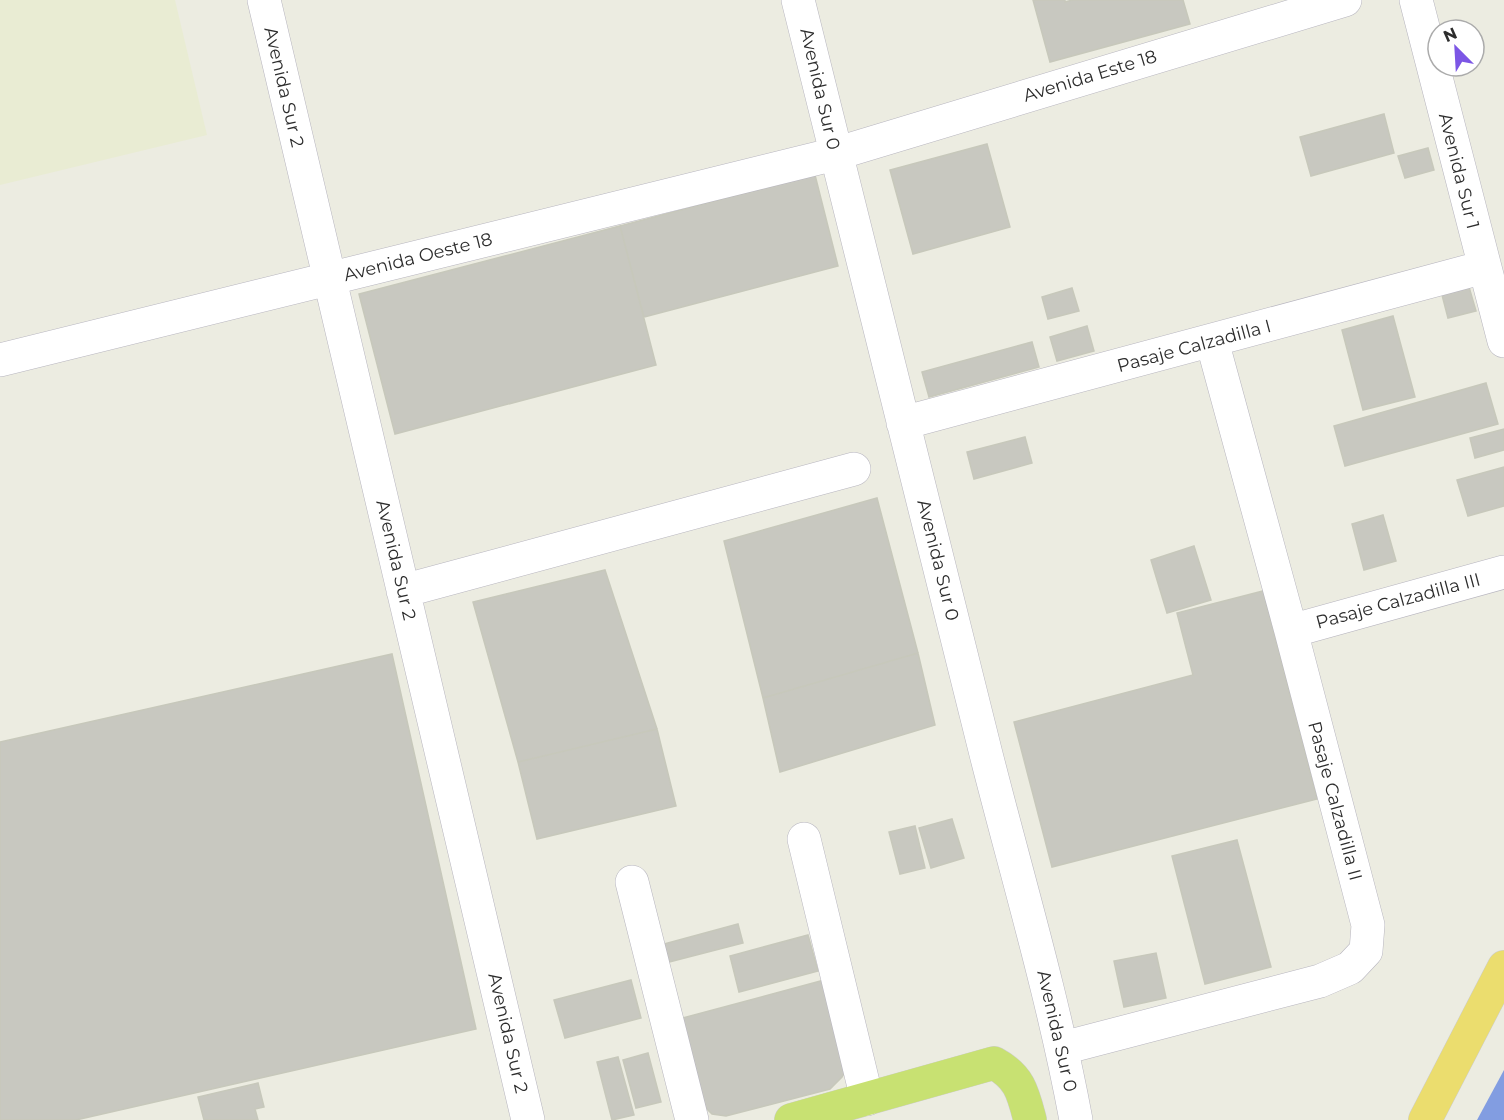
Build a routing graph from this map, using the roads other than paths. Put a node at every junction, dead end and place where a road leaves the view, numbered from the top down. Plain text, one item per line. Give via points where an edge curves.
1 (264, 0) edge
2 (798, 0) edge
3 (1345, 0) edge
4 (1416, 0) edge
5 (835, 154) junction
6 (1484, 267) junction
7 (330, 279) junction
8 (1212, 341) junction
9 (1504, 341) edge
10 (0, 360) edge
11 (903, 423) junction
12 (854, 469) dead end
13 (1504, 572) edge
14 (403, 591) junction
15 (1291, 631) junction
16 (804, 839) dead end
17 (632, 882) dead end
18 (1504, 967) edge
19 (1063, 1048) junction
20 (856, 1108) edge
21 (528, 1120) edge
22 (692, 1120) edge
23 (791, 1120) edge
24 (1030, 1120) edge
25 (1076, 1120) edge
26 (1425, 1120) edge

1 - 7 street, Avenida Sur 2
2 - 5 street, Avenida Sur 0
3 - 5 street, Avenida Este 18
4 - 6 street, Avenida Sur 1
5 - 7 street, Avenida Oeste 18
5 - 11 street, Avenida Sur 0
6 - 8 street, Pasaje Calzadilla I
6 - 9 street, Avenida Sur 1
7 - 10 street, Avenida Oeste 18
7 - 14 street, Avenida Sur 2
8 - 11 street, Pasaje Calzadilla I
8 - 15 street, Pasaje Calzadilla II
11 - 19 street, Avenida Sur 0
12 - 14 street
13 - 15 street, Pasaje Calzadilla III
14 - 21 street, Avenida Sur 2
15 - 19 street, Pasaje Calzadilla II via 1368,926 1366,951 1350,968 1320,981
16 - 20 street
17 - 22 street
18 - 26 highway
19 - 25 street, Avenida Sur 0
20 - 23 main road
20 - 24 main road via 994,1063 1009,1072 1023,1092

